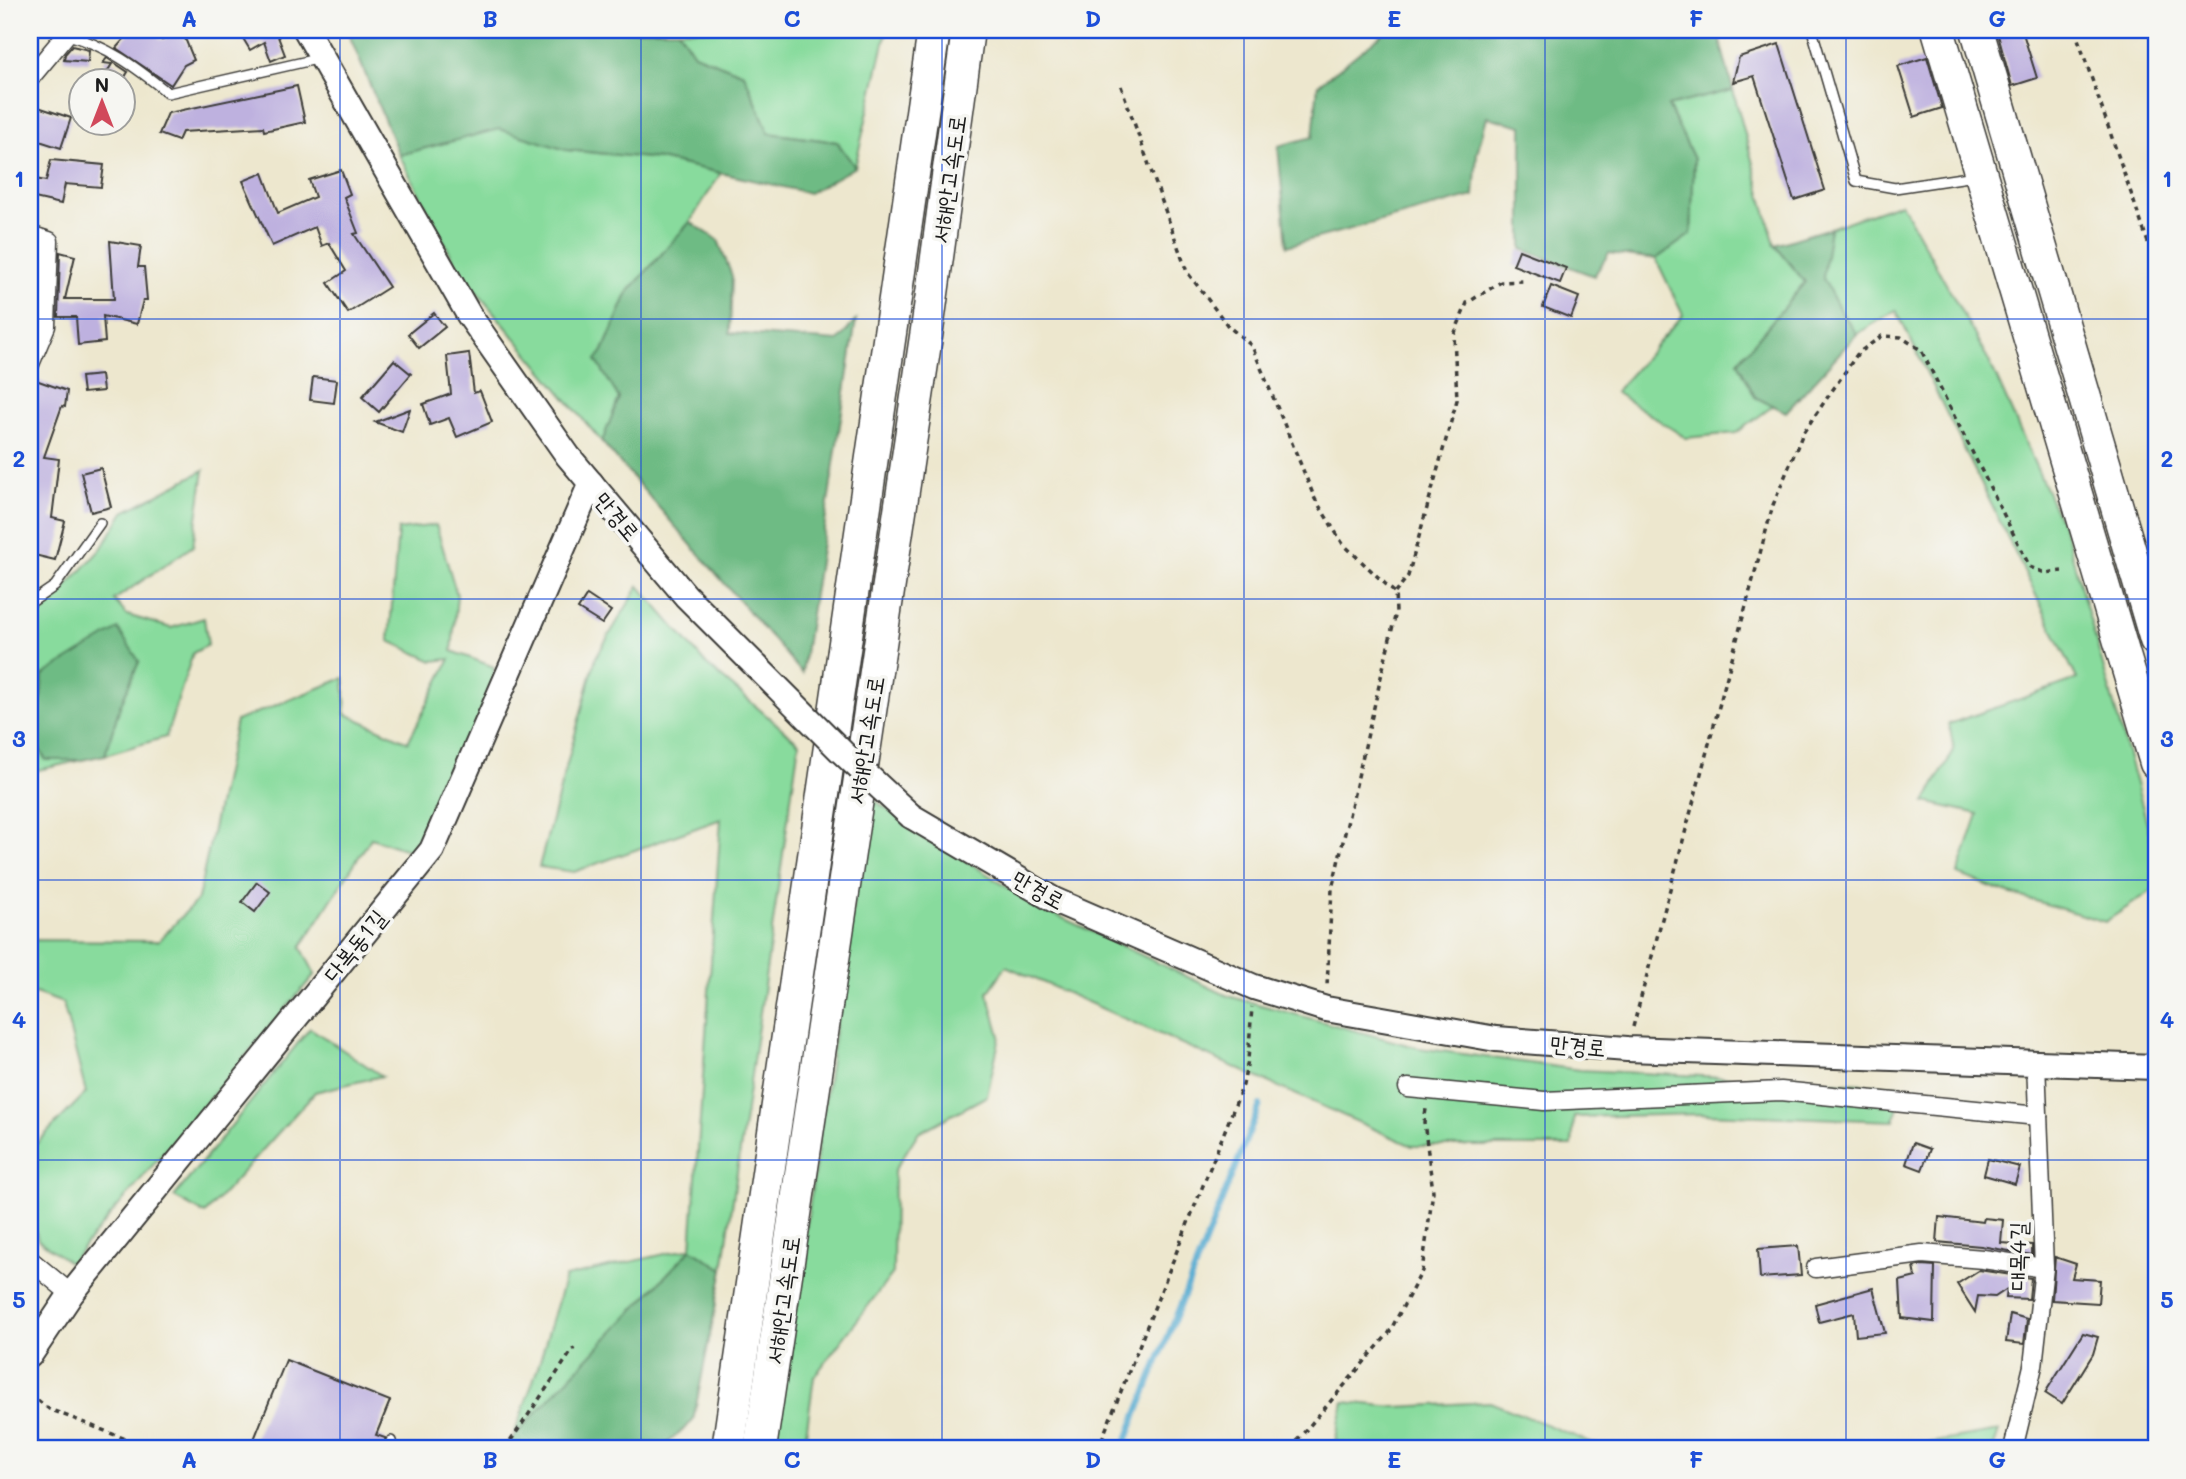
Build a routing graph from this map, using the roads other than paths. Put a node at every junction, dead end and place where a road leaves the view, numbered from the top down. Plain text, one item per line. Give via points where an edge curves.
1 (306, 30) edge
2 (934, 30) edge
3 (968, 30) edge
4 (1812, 30) edge
5 (1938, 30) edge
6 (1977, 30) edge
7 (69, 32) edge
8 (324, 58) junction
9 (30, 78) edge
10 (1981, 175) junction
11 (30, 235) edge
12 (30, 364) edge
13 (592, 483) junction
14 (100, 523) dead end
15 (30, 603) edge
16 (2156, 640) edge
17 (2156, 763) edge
18 (2035, 1062) junction
19 (2156, 1067) edge
20 (1408, 1088) dead end
21 (2038, 1116) junction
22 (30, 1259) edge
23 (2044, 1268) junction
24 (1816, 1269) dead end
25 (71, 1294) junction
26 (30, 1355) edge
27 (728, 1449) edge
28 (760, 1449) edge
29 (2013, 1449) edge

1 - 8 street, 만경로
2 - 27 highway, 서해안고속도로
3 - 28 highway, 서해안고속도로
4 - 10 lane via 1856,181 1895,188
5 - 10 highway
6 - 16 highway
7 - 8 lane via 131,63 168,93
7 - 9 street
8 - 13 street, 만경로 via 469,315
10 - 17 highway
11 - 12 street via 48,241 46,326
13 - 18 street, 만경로, bridge via 686,596 911,816 1054,900 1254,987 1326,1009 1496,1039 1627,1049
13 - 25 street, 다복동1길 via 432,850
14 - 15 lane via 55,586
18 - 19 street, 만경로
18 - 21 street, 대목4길
20 - 21 street via 1544,1101 1781,1091
21 - 23 street, 대목4길
22 - 25 street
23 - 24 street via 1922,1254
23 - 29 street, 대목4길 via 2033,1366
25 - 26 street, 다복동1길

